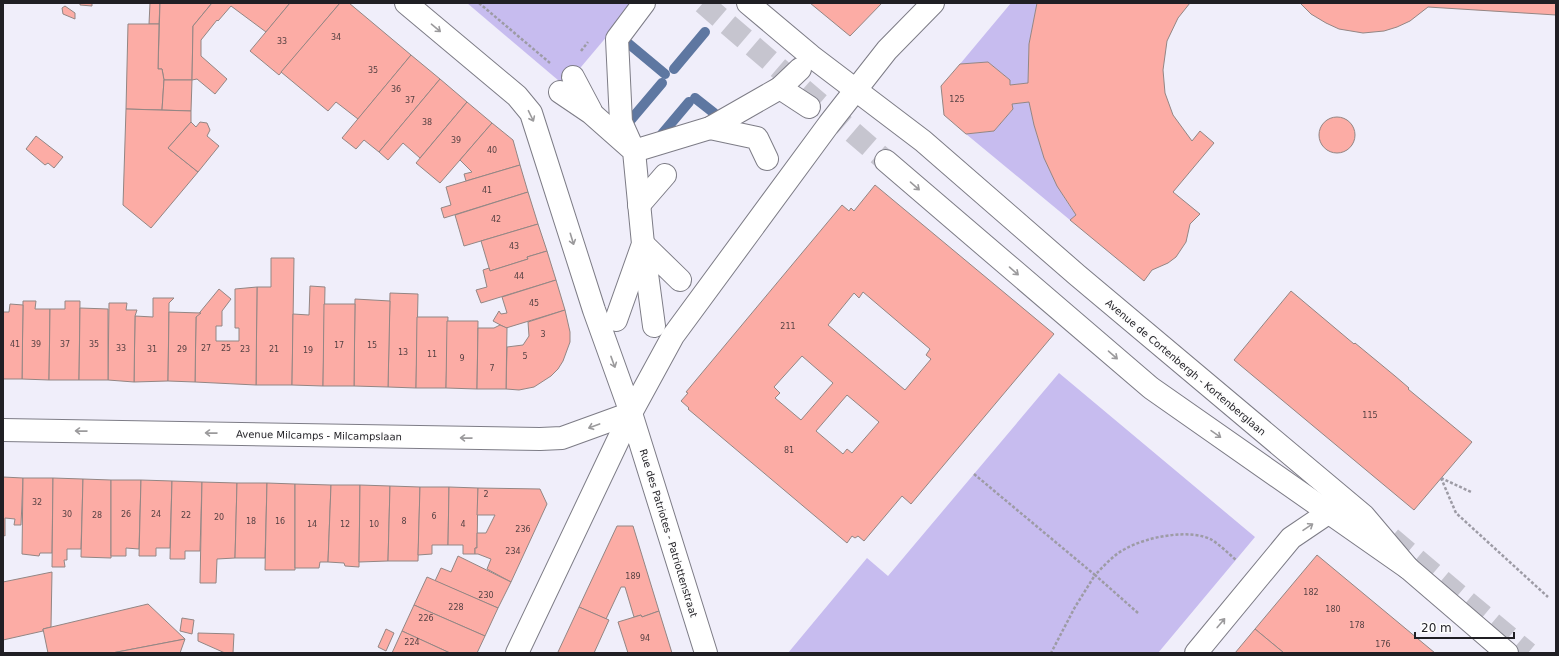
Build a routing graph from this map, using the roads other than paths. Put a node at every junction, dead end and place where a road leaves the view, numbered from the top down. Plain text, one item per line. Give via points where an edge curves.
1 (406, 3) edge
2 (644, 3) edge
3 (748, 3) edge
4 (933, 3) edge
5 (800, 69) dead end
6 (566, 84) dead end
7 (780, 88) junction
8 (856, 90) junction
9 (808, 107) dead end
10 (710, 128) junction
11 (634, 151) junction
12 (767, 159) dead end
13 (886, 161) tunnel mouth
14 (665, 175) dead end
15 (639, 205) junction
16 (680, 280) dead end
17 (631, 412) junction
18 (3, 430) edge
19 (1328, 513) junction
20 (1408, 568) junction
21 (517, 653) edge
22 (706, 653) edge
23 (1196, 653) edge
24 (1507, 653) edge

1 -> 17 main road, Rue des Patriotes - Patriottenstraat via 517,96 531,113 594,310
2 - 11 main road via 617,39 620,122
3 - 8 main road, Avenue de Cortenbergh - Kortenberglaan
4 - 8 main road via 887,50
5 - 7 main road
6 - 11 main road via 591,112
7 - 9 main road
7 - 10 main road
8 - 17 main road via 673,336
8 - 20 main road, Avenue de Cortenbergh - Kortenberglaan via 923,141 1077,275 1364,516
10 - 11 main road
10 - 12 main road via 757,138
11 - 15 main road
13 -> 19 main road via 1151,388
14 - 15 main road
15 - 16 main road via 643,244
17 -> 18 main road, Avenue Milcamps - Milcampslaan via 562,438 540,439
17 - 21 main road
17 - 22 main road, Rue des Patriotes - Patriottenstraat
19 - 20 main road
23 -> 19 main road via 1291,538
20 - 24 main road, Avenue de Cortenbergh - Kortenberglaan

